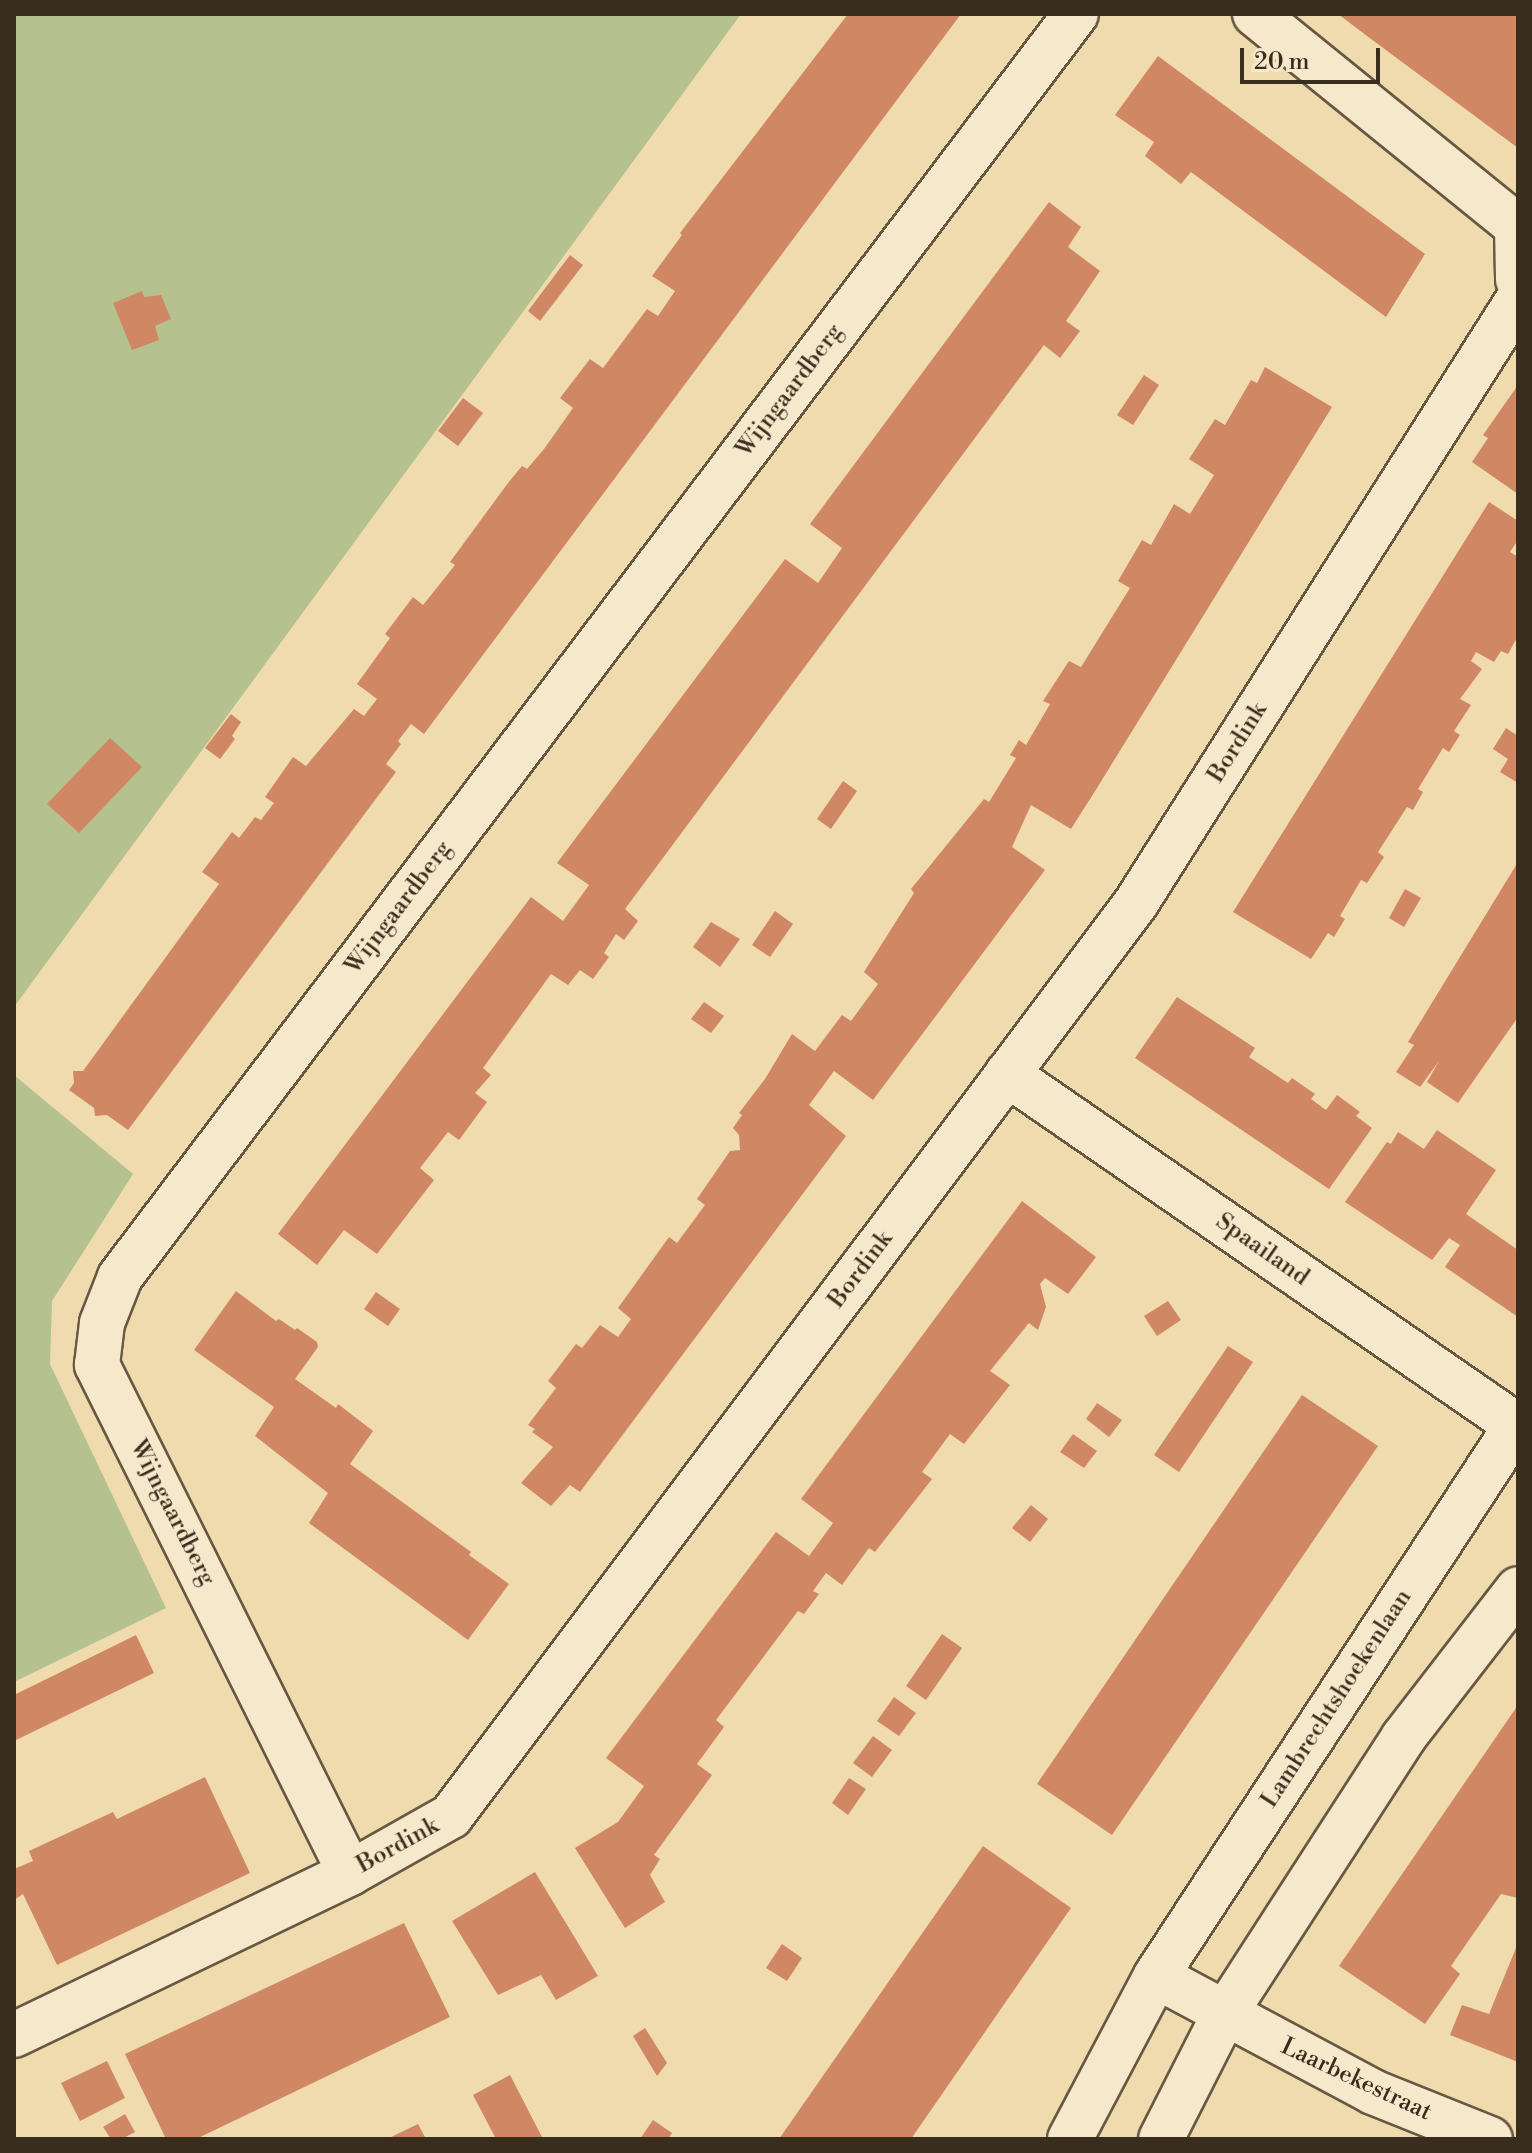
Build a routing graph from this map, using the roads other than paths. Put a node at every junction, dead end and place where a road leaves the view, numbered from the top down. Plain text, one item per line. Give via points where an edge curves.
1 (1076, 14) edge
2 (1255, 14) edge
3 (1518, 280) edge
4 (1518, 300) edge
5 (1007, 1074) junction
6 (1517, 1424) edge
7 (1518, 1589) edge
8 (350, 1873) junction
9 (1156, 1976) junction
10 (1224, 2015) junction
11 (14, 2035) edge
12 (1070, 2139) edge
13 (1161, 2139) edge
14 (1490, 2139) edge

1 - 8 street, Wijngaardberg via 120,1277 106,1311 97,1365
2 - 3 street via 1517,226
4 - 5 street, Bordink via 1136,903
5 - 6 street, Spaailand
5 - 8 street, Bordink via 451,1816
6 - 9 street, Lambrechtshoekenlaan
7 - 10 street via 1403,1738
8 - 11 street, Bordink
9 - 10 street
9 - 12 street, Lambrechtshoekenlaan
10 - 13 street
10 - 14 street, Laarbekestraat via 1373,2092

